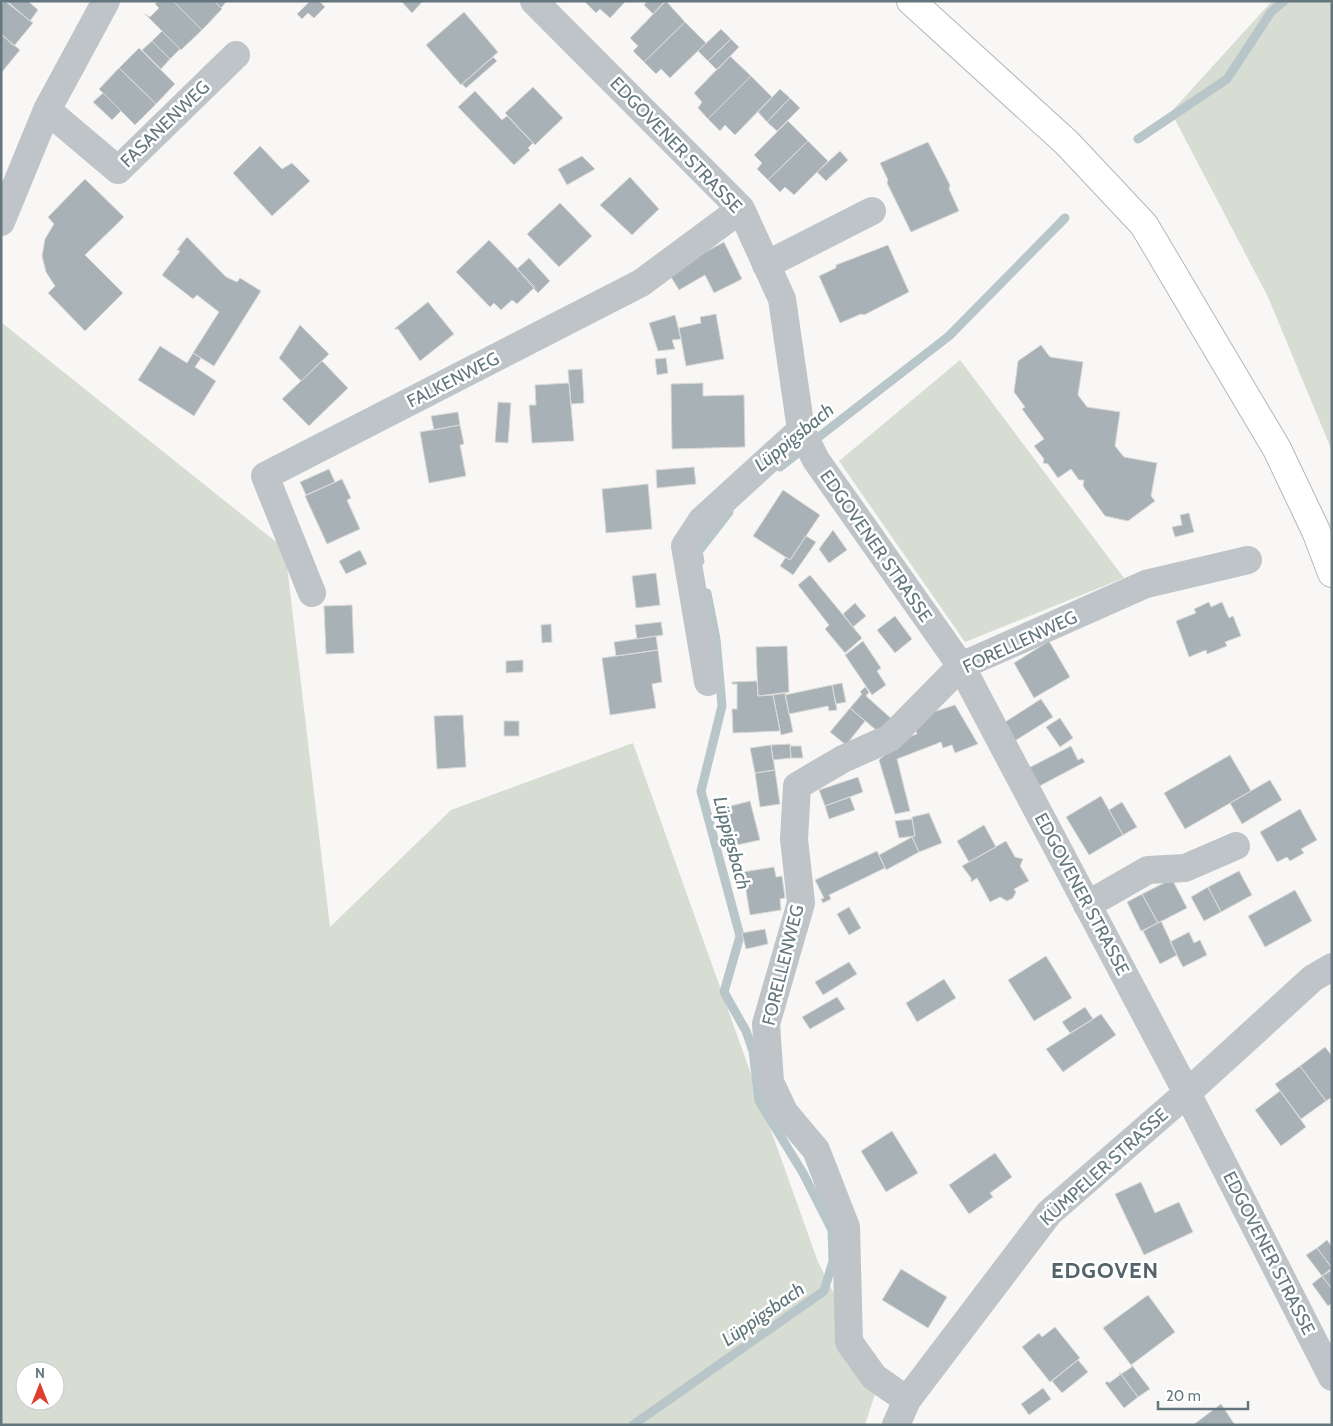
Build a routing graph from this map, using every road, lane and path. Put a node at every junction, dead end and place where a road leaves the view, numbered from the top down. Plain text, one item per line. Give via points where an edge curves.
1 (106, 1) edge
2 (534, 1) edge
3 (911, 1) edge
4 (236, 55) dead end
5 (47, 110) junction
6 (741, 209) junction
7 (872, 211) dead end
8 (1, 222) edge
9 (766, 265) junction
10 (801, 430) junction
11 (1248, 560) dead end
12 (1332, 573) edge
13 (312, 593) dead end
14 (961, 666) junction
15 (708, 682) dead end
16 (1236, 846) dead end
17 (1087, 905) junction
18 (1332, 967) edge
19 (1187, 1093) junction
20 (1332, 1377) edge
21 (907, 1400) junction
22 (896, 1425) edge

1 - 5 street
2 - 6 street, EDGOVENER STRASSE
3 - 12 main road via 1066,143 1144,225 1277,448
4 - 5 street, FASANENWEG via 118,170
5 - 8 street
6 - 9 street, EDGOVENER STRASSE
6 - 13 street, FALKENWEG via 640,283 265,476
7 - 9 street
9 - 10 street, EDGOVENER STRASSE via 782,299
10 - 14 street, EDGOVENER STRASSE via 816,460
10 - 15 street via 702,520 685,546
11 - 14 street, FORELLENWEG via 1146,584
14 - 17 street, EDGOVENER STRASSE
14 - 21 street, FORELLENWEG via 890,738 843,759 797,786 794,839 801,903 766,1024 770,1082 784,1112 816,1150 846,1227 849,1342 874,1378
16 - 17 street via 1186,868 1148,870
17 - 19 street, EDGOVENER STRASSE
18 - 19 street, KÜMPELER STRASSE via 1313,978
19 - 20 street, EDGOVENER STRASSE
19 - 21 street, KÜMPELER STRASSE via 1049,1213
21 - 22 street, KÜMPELER STRASSE

